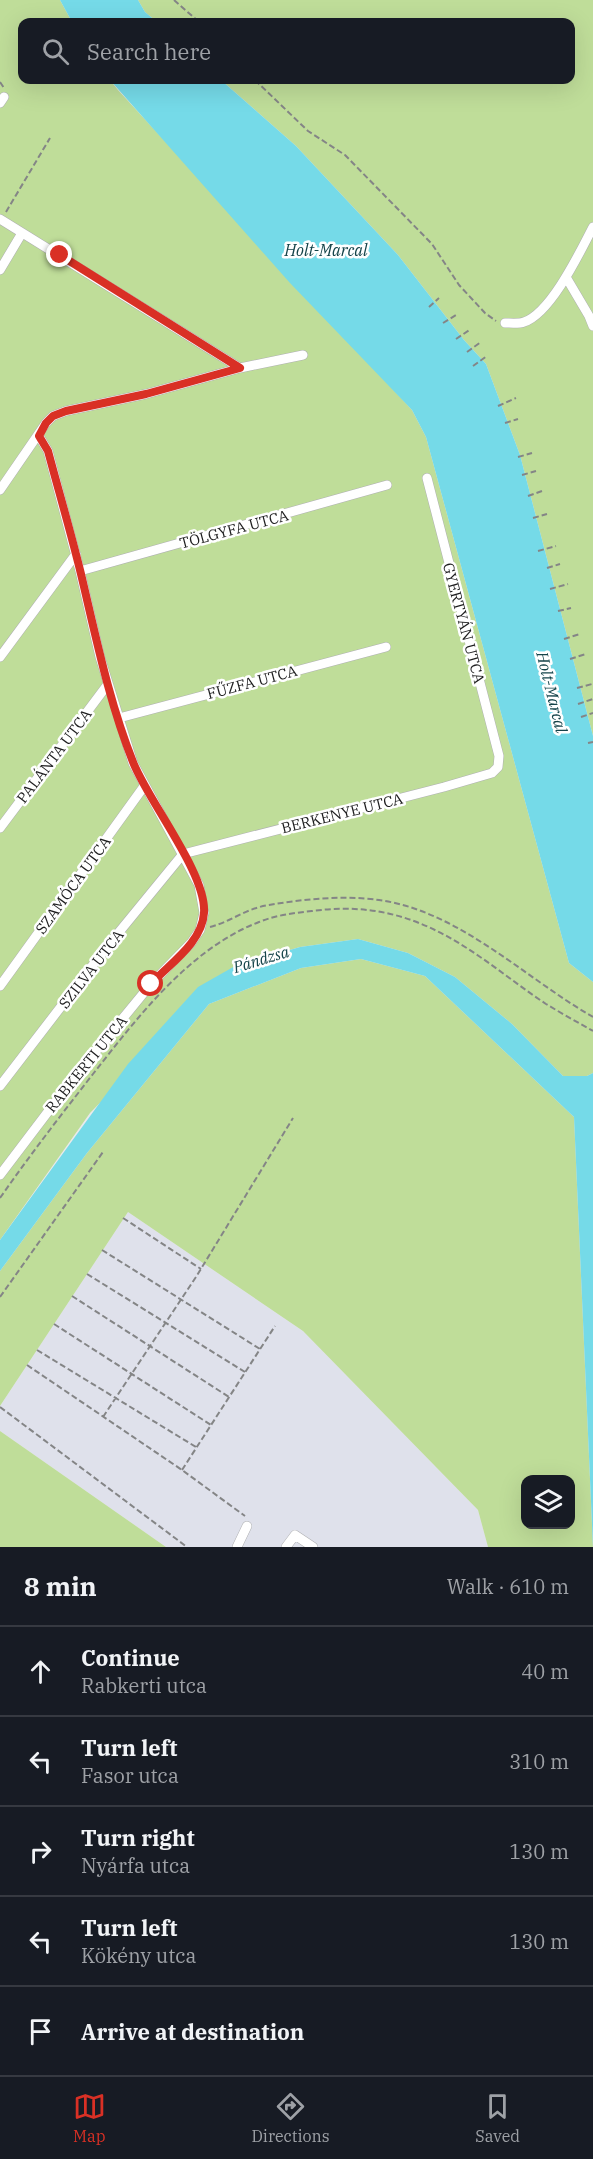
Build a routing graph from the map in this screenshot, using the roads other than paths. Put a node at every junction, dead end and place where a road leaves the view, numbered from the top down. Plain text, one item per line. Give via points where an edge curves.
1 (0, 219) edge
2 (593, 227) edge
3 (22, 233) junction
4 (0, 270) edge
5 (566, 277) junction
6 (591, 315) edge
7 (505, 323) road end
8 (593, 326) edge
9 (303, 355) dead end
10 (240, 368) junction
11 (39, 436) junction
12 (426, 478) dead end
13 (387, 485) dead end
14 (0, 490) edge
15 (76, 555) junction
16 (80, 571) junction
17 (386, 647) dead end
18 (0, 657) edge
19 (108, 684) junction
20 (119, 718) junction
21 (498, 767) joint
22 (145, 785) junction
23 (0, 828) edge
24 (183, 854) junction
25 (0, 986) edge
26 (0, 1086) edge
27 (0, 1175) edge
28 (247, 1526) road end
29 (237, 1547) edge
30 (286, 1547) edge
31 (313, 1547) edge

1 - 3 street
2 - 5 street
3 - 4 street
3 - 10 street
5 - 6 street
5 - 7 street via 540,311 524,322
6 - 8 street
9 - 10 street
10 - 11 street via 66,411 53,416
11 - 14 street
11 - 15 street via 48,451
12 - 21 street, GYERTYÁN UTCA via 499,756
13 - 16 street, TÖLGYFA UTCA
15 - 16 street
15 - 18 street
16 - 19 street
17 - 20 street, FŰZFA UTCA
19 - 20 street
19 - 23 street, PALÁNTA UTCA
20 - 22 street via 133,764
21 - 24 street, BERKENYE UTCA via 492,773 444,787
22 - 24 street
22 - 25 street, SZAMÓCA UTCA
24 - 26 street, SZILVA UTCA
24 - 27 street, RABKERTI UTCA via 203,900 200,930 69,1084
28 - 29 street
30 - 31 street via 295,1535

